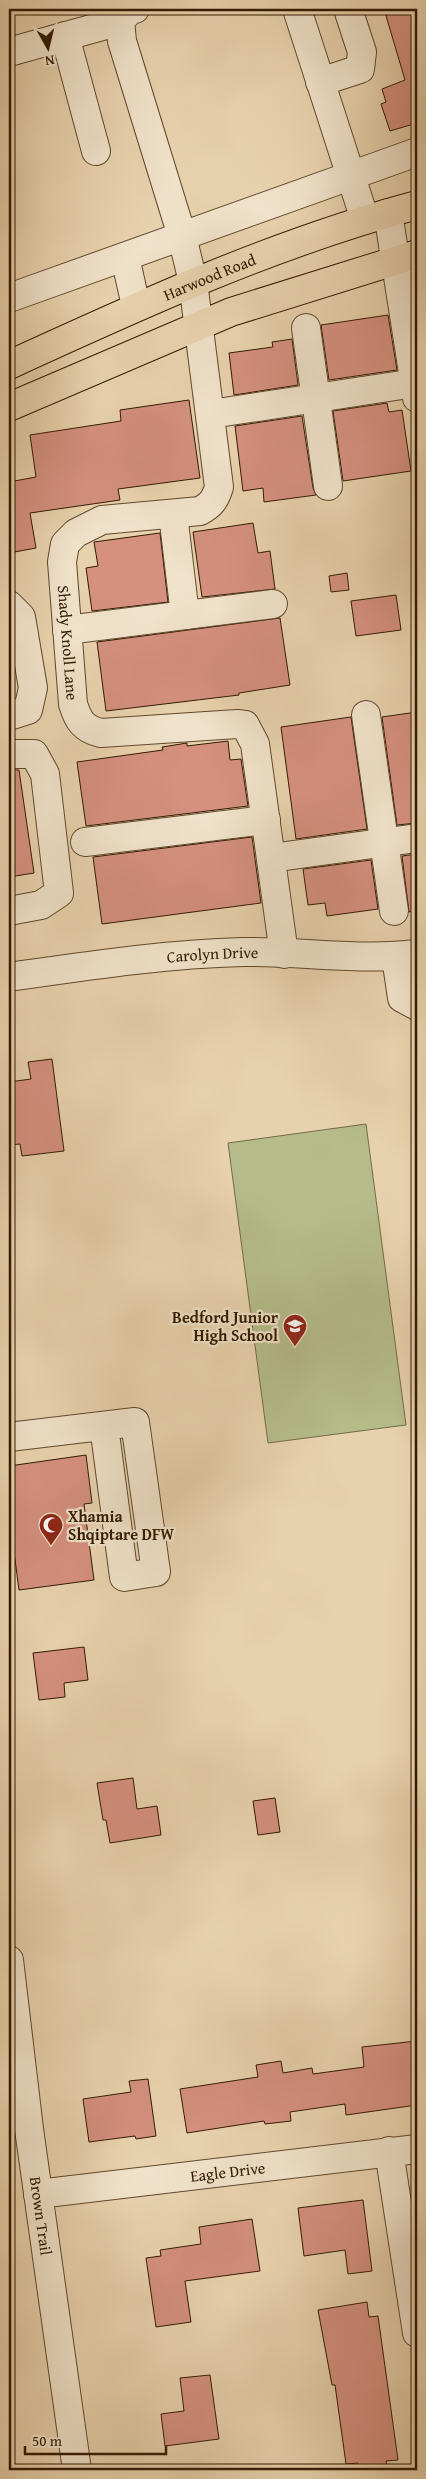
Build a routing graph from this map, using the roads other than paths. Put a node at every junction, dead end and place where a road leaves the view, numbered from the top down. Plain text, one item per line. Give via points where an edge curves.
1 (297, 9) edge
2 (348, 9) edge
3 (127, 15) edge
4 (65, 36) junction
5 (9, 52) edge
6 (320, 82) junction
7 (96, 151) dead end
8 (417, 152) edge
9 (350, 175) junction
10 (417, 205) edge
11 (377, 217) junction
12 (182, 236) junction
13 (125, 257) junction
14 (406, 257) edge
15 (193, 282) junction
16 (9, 298) edge
17 (136, 306) junction
18 (198, 325) junction
19 (306, 328) dead end
20 (9, 365) edge
21 (416, 390) edge
22 (316, 398) junction
23 (9, 407) edge
24 (211, 414) junction
25 (328, 486) dead end
26 (173, 514) junction
27 (273, 604) dead end
28 (9, 605) edge
29 (185, 615) junction
30 (67, 630) junction
31 (366, 715) dead end
32 (9, 716) edge
33 (9, 754) edge
34 (266, 820) junction
35 (417, 838) edge
36 (85, 842) dead end
37 (384, 842) junction
38 (271, 858) junction
39 (9, 911) edge
40 (394, 911) dead end
41 (284, 954) junction
42 (407, 955) edge
43 (9, 977) edge
44 (417, 1006) edge
45 (104, 1426) junction
46 (9, 1437) edge
47 (9, 1960) edge
48 (15, 2072) edge
49 (417, 2149) edge
50 (389, 2151) junction
51 (38, 2194) junction
52 (417, 2333) edge
53 (77, 2470) edge

1 - 6 street
2 - 6 street via 362,52 360,69
3 - 4 street
3 - 12 street, Shady Knoll Lane via 122,41
4 - 5 street
4 - 7 street
6 - 9 street
8 - 9 street
9 - 11 street
9 - 12 street
10 - 11 main road, Harwood Road
11 - 14 street
11 - 15 main road, Harwood Road via 291,244
12 - 13 street
12 - 15 street, Shady Knoll Lane
13 - 16 street
13 - 17 street
14 - 18 main road
14 - 21 street
15 - 17 main road, Harwood Road
15 - 18 street, Shady Knoll Lane
17 - 20 main road, Harwood Road
18 - 23 main road
18 - 24 street, Shady Knoll Lane
19 - 22 street
21 - 22 street
22 - 24 street
22 - 25 street
24 - 26 street, Shady Knoll Lane via 219,473 216,498 200,511
26 - 29 street
26 - 30 street, Shady Knoll Lane via 102,520 76,533 65,544 62,562
27 - 29 street
28 - 32 street via 21,616 33,688 28,710
29 - 30 street
30 - 34 street, Shady Knoll Lane via 73,704 78,719 90,731 245,726 256,744
31 - 37 street
33 - 39 street via 34,754 45,774 59,893 41,905
34 - 36 street
34 - 38 street, Shady Knoll Lane
35 - 37 street
37 - 38 street
37 - 40 street
38 - 41 street, Shady Knoll Lane
41 - 42 street, Carolyn Drive
41 - 43 street, Carolyn Drive via 244,952 174,956
42 - 44 street via 402,998
45 - 45 street via 124,1577 156,1572 135,1422
45 - 46 street
47 - 48 street, Brown Trail
48 - 51 street, Brown Trail
49 - 50 street, Eagle Drive
50 - 51 street, Eagle Drive
50 - 52 street
51 - 53 street, Brown Trail

